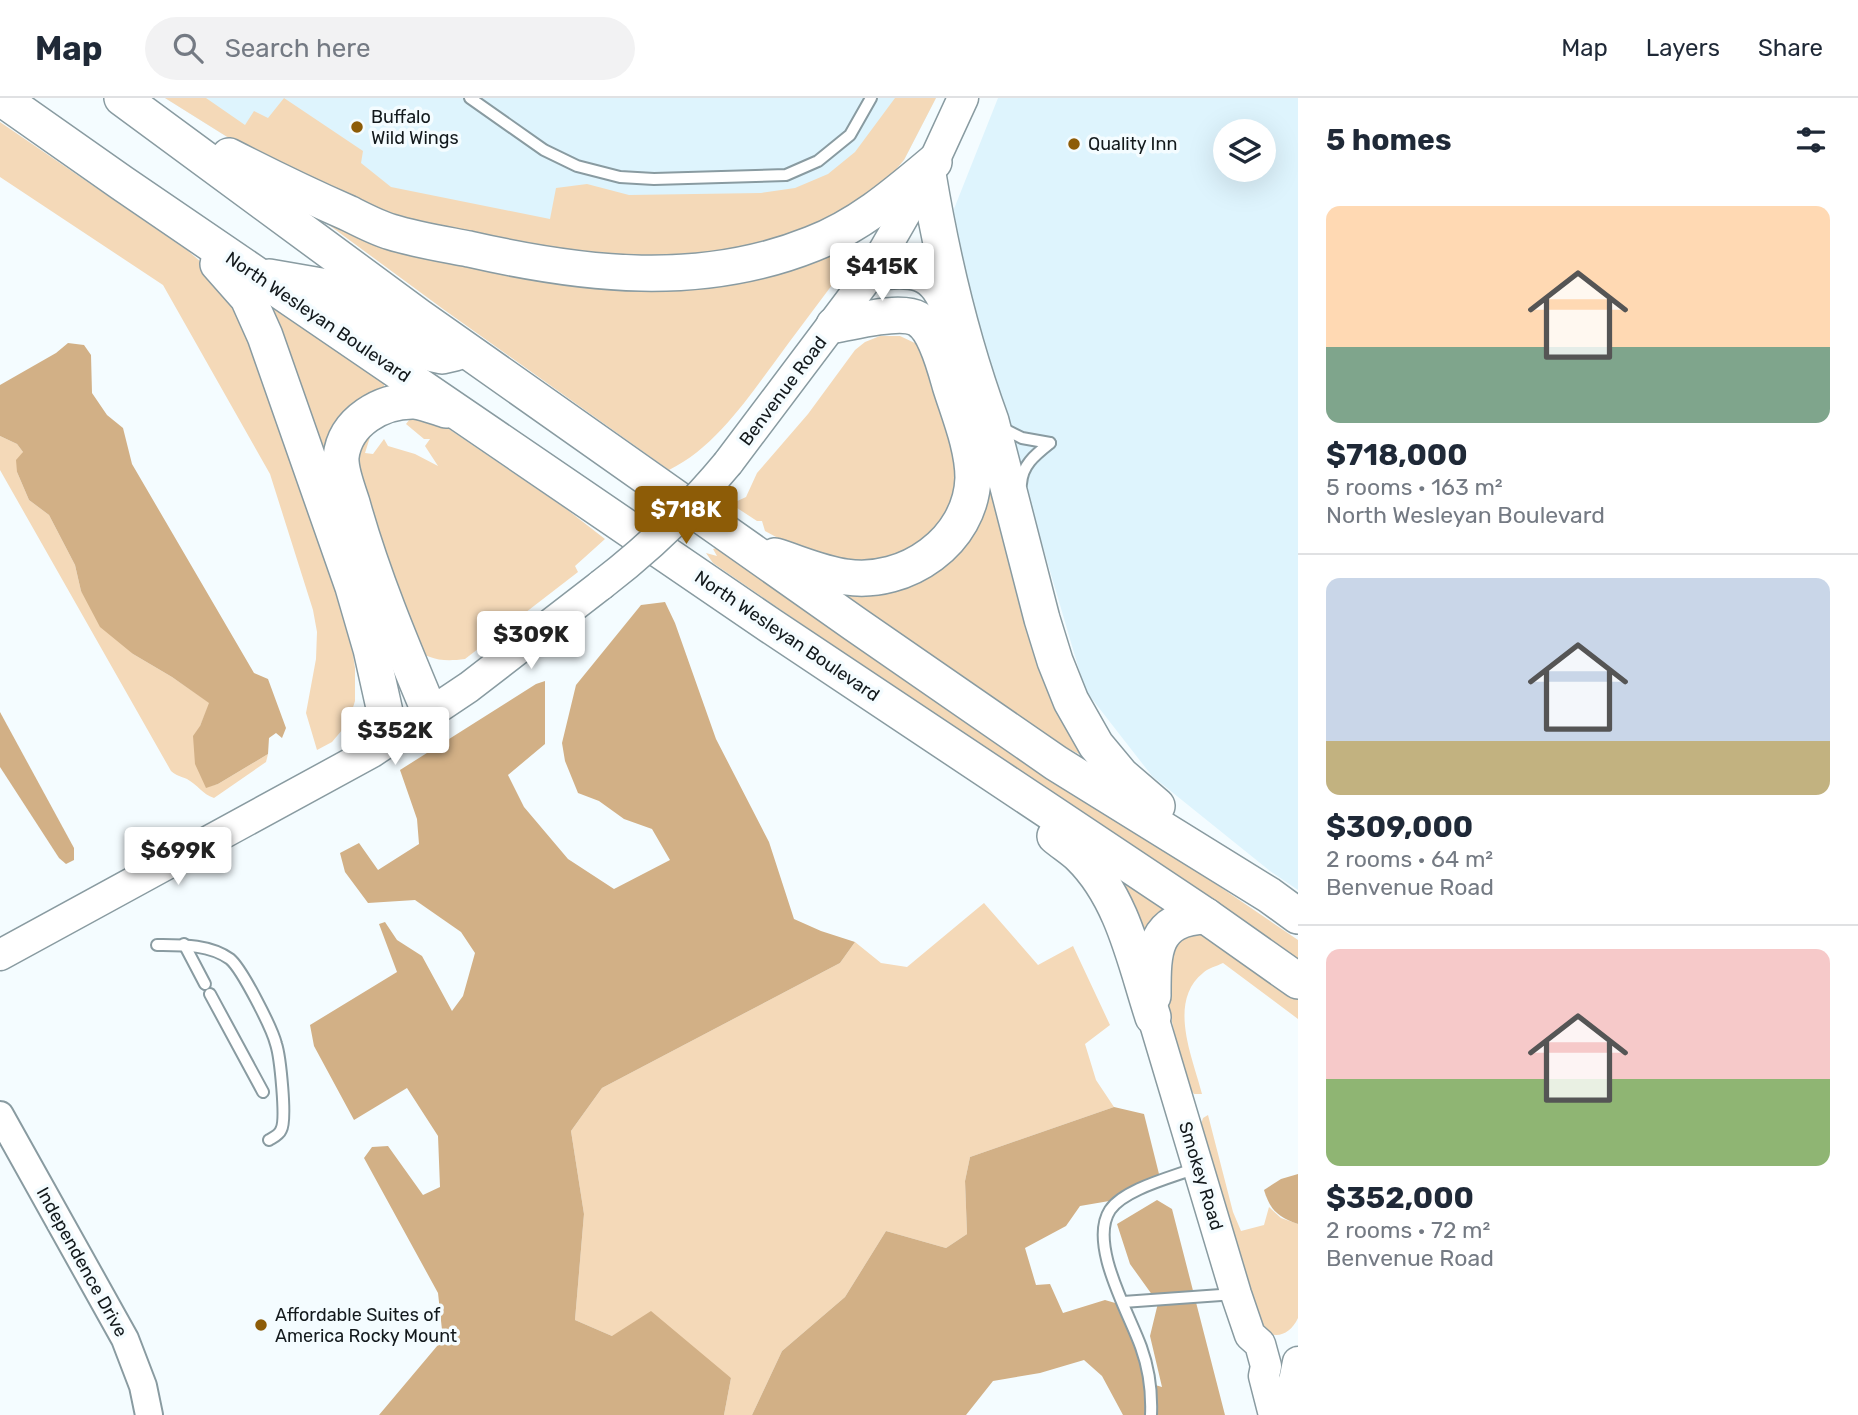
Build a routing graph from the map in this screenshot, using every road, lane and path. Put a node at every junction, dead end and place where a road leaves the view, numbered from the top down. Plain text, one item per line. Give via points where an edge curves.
1 (1, 98) edge
2 (470, 98) edge
3 (871, 98) edge
4 (963, 98) edge
5 (133, 106) edge
6 (931, 168) junction
7 (122, 183) junction
8 (872, 273) junction
9 (255, 274) junction
10 (834, 325) junction
11 (463, 349) junction
12 (986, 408) junction
13 (504, 444) junction
14 (1021, 536) junction
15 (745, 546) junction
16 (430, 713) junction
17 (920, 725) junction
18 (391, 739) junction
19 (1244, 881) junction
20 (1206, 916) junction
21 (1298, 916) edge
22 (184, 944) junction
23 (157, 945) dead end
24 (0, 955) edge
25 (1298, 981) edge
26 (1153, 1017) junction
27 (263, 1092) dead end
28 (0, 1115) edge
29 (269, 1140) dead end
30 (1198, 1167) junction
31 (1236, 1294) junction
32 (1123, 1302) junction
33 (1298, 1362) edge
34 (149, 1415) edge
35 (1151, 1415) edge
36 (1274, 1415) edge
37 (1287, 1415) edge

1 - 7 highway, North Wesleyan Boulevard
2 - 3 lane via 544,150 577,166 620,177 654,179 786,175 818,161 849,135
4 - 6 main road, Benvenue Road
5 - 6 highway via 390,232 510,259 598,271 700,272 786,254 869,214
5 - 11 highway
6 - 8 main road, Benvenue Road
6 - 12 highway via 939,241
7 - 9 highway, North Wesleyan Boulevard
7 - 18 highway via 151,212 203,249 248,298 353,587
8 - 10 main road, Benvenue Road
8 - 12 highway via 917,271 945,295 963,355
9 - 11 highway via 321,286 433,354 450,355
9 - 13 highway, North Wesleyan Boulevard
10 - 15 highway via 896,315 918,319 930,332 941,353 971,456 973,478 964,515 932,555 907,570 875,578 846,577
10 - 16 main road, Benvenue Road, bridge via 700,497 642,554
11 - 15 highway
12 - 14 highway
12 - 14 lane via 1022,438 1050,443 1031,457 1021,475
13 - 16 highway via 446,410 416,401 385,405 363,417 346,439 341,458 356,517 391,622
13 - 17 highway, North Wesleyan Boulevard
14 - 19 highway via 1055,661 1096,745 1121,775
15 - 19 highway via 1056,763
16 - 18 main road, Benvenue Road
17 - 20 highway, North Wesleyan Boulevard
17 - 26 highway via 1080,856 1113,902
18 - 24 main road, Benvenue Road
19 - 21 highway
20 - 25 highway, North Wesleyan Boulevard
20 - 26 highway via 1172,924 1161,935 1154,953
22 - 23 lane
22 - 27 lane
22 - 29 lane via 220,952 233,962 270,1027 278,1047 285,1119 283,1128
26 - 30 main road, Smokey Road
28 - 34 street, Independence Drive via 125,1339 144,1386
30 - 31 main road, Smokey Road
30 - 32 lane via 1127,1195 1110,1210 1103,1235 1109,1268
31 - 32 lane
31 - 36 main road, Smokey Road via 1250,1335 1260,1344
32 - 35 lane via 1142,1349 1152,1393
33 - 37 main road

